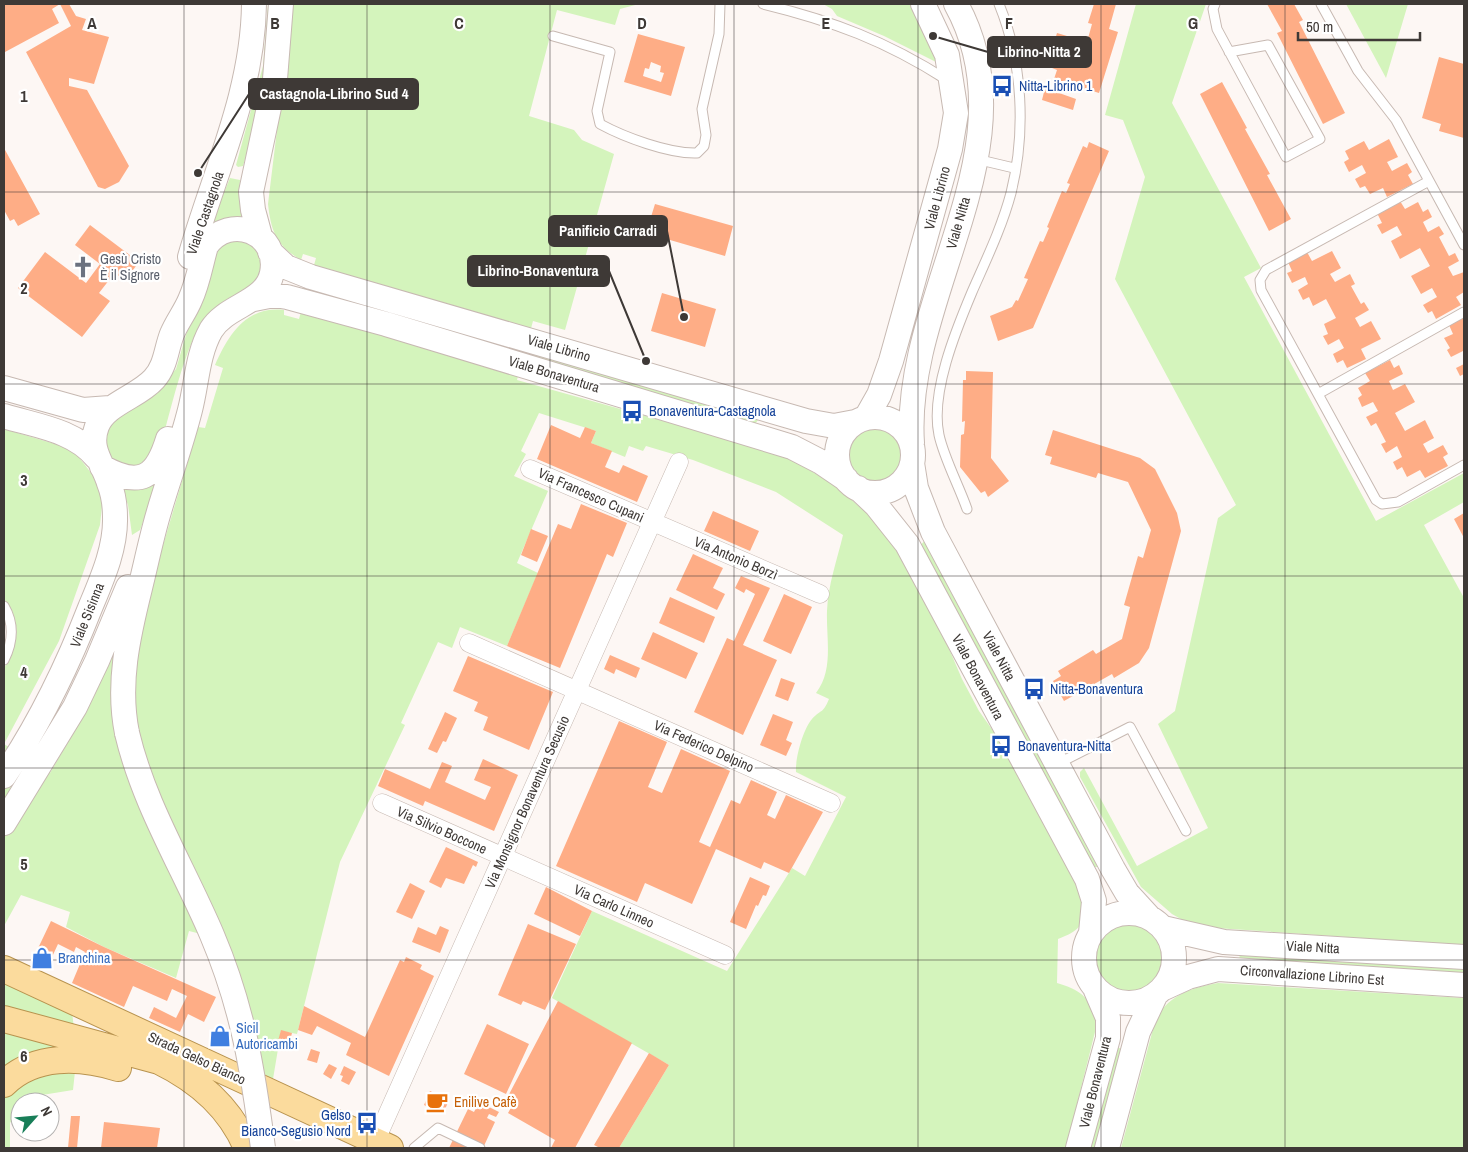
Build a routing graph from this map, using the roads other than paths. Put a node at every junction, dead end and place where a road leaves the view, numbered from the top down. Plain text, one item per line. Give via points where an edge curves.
1 (254, 4) edge
2 (281, 4) edge
3 (720, 4) edge
4 (763, 4) edge
5 (923, 4) edge
6 (956, 4) edge
7 (998, 4) edge
8 (1215, 4) edge
9 (1321, 4) edge
10 (553, 36) dead end
11 (1229, 52) junction
12 (953, 84) junction
13 (976, 159) junction
14 (1014, 168) junction
15 (1429, 181) junction
16 (265, 244) junction
17 (1464, 245) edge
18 (254, 299) junction
19 (1464, 312) edge
20 (172, 334) junction
21 (199, 363) junction
22 (4, 388) edge
23 (1318, 394) junction
24 (110, 408) junction
25 (4, 416) edge
26 (860, 420) junction
27 (912, 453) junction
28 (99, 462) junction
29 (678, 462) dead end
30 (1464, 466) edge
31 (530, 469) dead end
32 (852, 483) junction
33 (967, 509) dead end
34 (158, 516) junction
35 (652, 522) junction
36 (820, 594) dead end
37 (4, 606) edge
38 (468, 643) dead end
39 (4, 660) edge
40 (577, 690) junction
41 (1057, 764) junction
42 (4, 776) edge
43 (382, 803) dead end
44 (831, 803) dead end
45 (4, 823) edge
46 (1186, 831) dead end
47 (502, 856) junction
48 (1156, 923) junction
49 (1092, 932) junction
50 (725, 955) dead end
51 (1464, 956) edge
52 (4, 969) edge
53 (1464, 984) edge
54 (1095, 988) junction
55 (1159, 992) junction
56 (4, 1019) edge
57 (4, 1084) edge
58 (382, 1145) edge
59 (228, 1148) edge
60 (247, 1148) edge
61 (263, 1148) edge
62 (414, 1148) edge
63 (480, 1148) edge
64 (1078, 1148) edge
65 (1107, 1148) edge

1 - 20 main road, Viale Castagnola via 249,68 221,167 196,237
2 - 16 main road via 275,79 252,192 253,210
3 - 10 lane via 719,34 702,110 706,135 704,146 696,153 669,149 600,124 597,111 610,52
4 - 12 lane via 840,25 906,54
5 - 12 main road, Viale Librino via 947,55
6 - 13 main road, Viale Nitta via 974,46 981,82 982,113
7 - 14 lane via 1014,51 1018,88 1021,120
8 - 11 lane via 1217,29
9 - 15 lane via 1358,71 1396,120
11 - 11 lane via 1286,157 1320,139 1268,45
12 - 26 main road, Viale Librino via 956,113 947,159 891,362 879,394
13 - 14 lane
13 - 27 main road, Viale Nitta via 917,369 910,422
14 - 33 lane via 1011,193 1001,222 955,333 938,405 939,434
15 - 17 lane
15 - 23 lane via 1262,274 1261,290
16 - 18 main road via 273,264 270,281
16 - 20 main road via 252,232 236,228 224,230 210,240 191,299
16 - 26 main road, Viale Librino via 295,272 311,277 806,421 834,426
18 - 21 main road via 221,318 212,329
18 - 32 main road, Viale Bonaventura via 274,295 304,302 792,447
19 - 23 lane
20 - 24 main road via 156,378 132,398
21 - 28 main road via 177,405 161,460 155,468 135,478 117,475
21 - 34 main road via 190,409
22 - 24 main road via 83,410
23 - 30 lane via 1376,500 1382,504 1398,502
24 - 28 main road via 97,426 94,437
25 - 28 main road, Viale Sisinna via 65,434 88,447
26 - 27 main road via 880,417 894,421 905,430
26 - 32 main road via 844,432 838,451 839,466
27 - 32 main road via 906,476 892,489 872,492
27 - 41 main road, Viale Nitta via 916,488 933,532
28 - 42 main road, Viale Sisinna via 109,482 115,515 109,554 99,587 61,677
29 - 35 street, Via Monsignor Bonaventura Secusio
31 - 35 street, Via Francesco Cupani
32 - 49 main road, Viale Bonaventura via 876,505 907,544 1087,879 1094,901
34 - 45 main road via 75,707
34 - 61 main road, bridge via 124,663 122,704 135,769 153,814 212,935 236,1003 252,1063
35 - 36 street, Via Antonio Borzì
35 - 40 street, Via Monsignor Bonaventura Secusio
37 - 39 lane via 12,632
38 - 40 street, Via Federico Delpino
40 - 44 street, Via Federico Delpino
40 - 47 street, Via Monsignor Bonaventura Secusio
41 - 46 lane via 1130,727
41 - 48 main road, Viale Nitta via 1127,893
43 - 47 street, Via Silvio Boccone
47 - 50 street, Via Carlo Linneo
47 - 58 street, Via Monsignor Bonaventura Secusio
48 - 49 main road via 1138,913 1120,913 1104,920
48 - 51 main road, Viale Nitta via 1224,942
48 - 55 main road via 1170,938 1175,955 1172,973
49 - 54 main road via 1086,943 1084,961 1088,978
52 - 58 main road, Strada Gelso Bianco
53 - 55 main road, Circonvallazione Librino Est via 1218,969 1188,977
54 - 55 main road via 1110,999 1127,1004 1144,1001
54 - 64 main road, Viale Bonaventura via 1108,1018 1108,1038
55 - 65 main road via 1138,1032
56 - 60 main road via 159,1061 178,1071 216,1100
57 - 59 main road via 25,1069 45,1062 90,1060 112,1066 152,1078 184,1095 202,1111
62 - 63 lane via 438,1128

